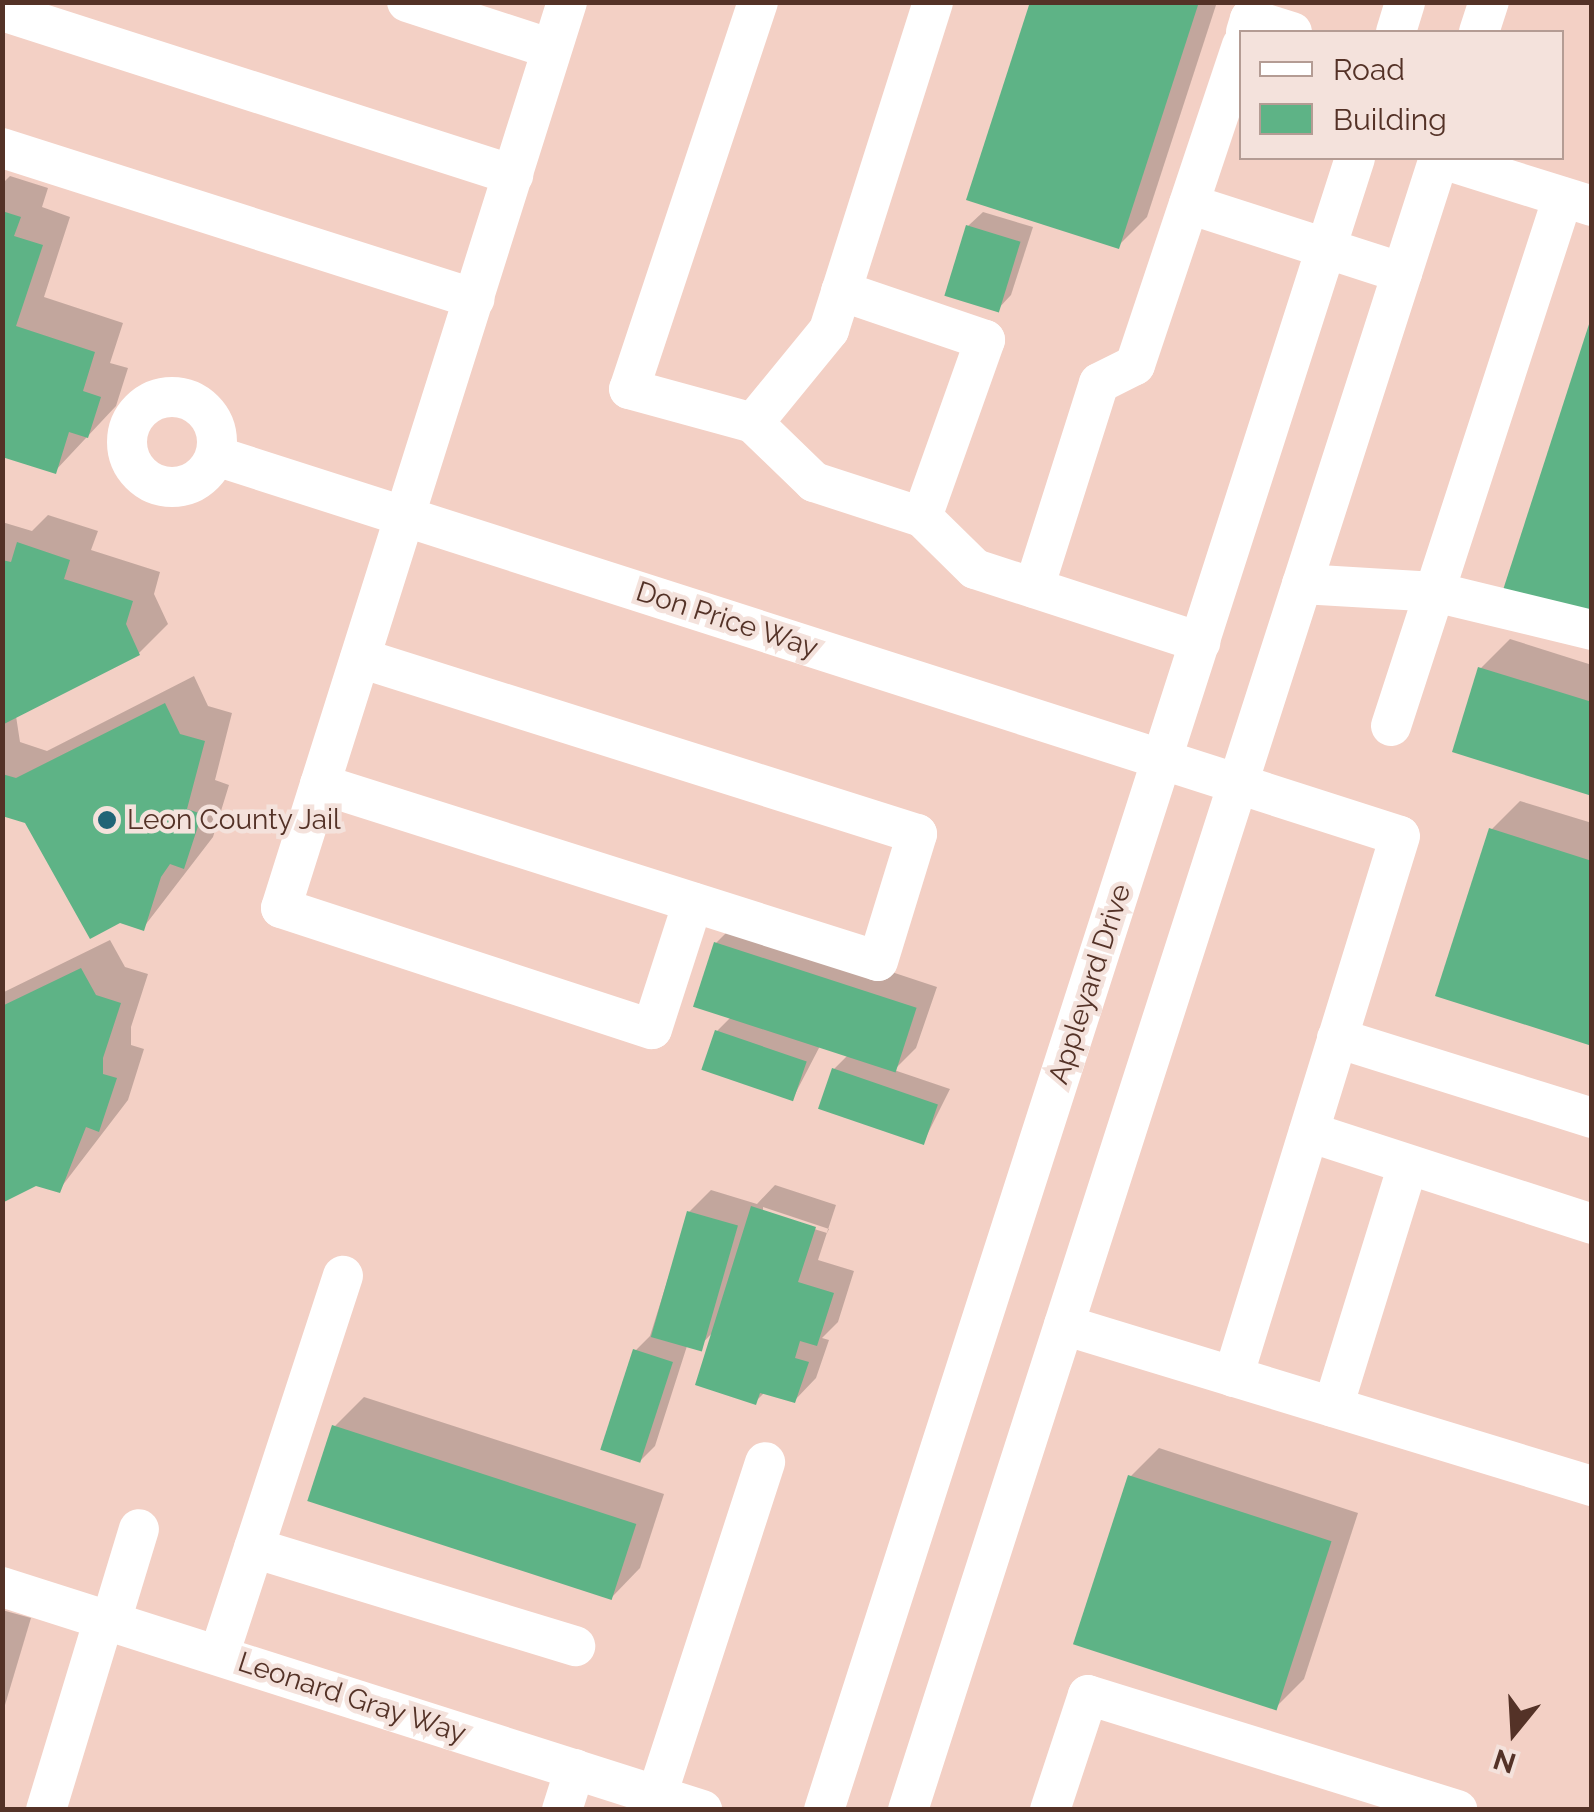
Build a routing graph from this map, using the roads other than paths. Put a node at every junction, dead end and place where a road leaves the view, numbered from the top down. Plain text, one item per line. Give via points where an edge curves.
1 (407, 2) edge
2 (567, 2) edge
3 (758, 2) edge
4 (932, 2) edge
5 (1405, 2) edge
6 (1489, 2) edge
7 (2, 11) edge
8 (1247, 30) edge
9 (1286, 30) edge
10 (1397, 30) edge
11 (1481, 30) edge
12 (552, 49) junction
13 (1239, 54) edge
14 (2, 148) edge
15 (1354, 160) edge
16 (1438, 160) edge
17 (1445, 160) edge
18 (513, 174) junction
19 (1577, 202) edge
20 (1189, 204) junction
21 (1326, 248) junction
22 (1402, 272) junction
23 (842, 291) junction
24 (474, 299) junction
25 (753, 423) junction
26 (216, 456) dead end
27 (404, 516) junction
28 (922, 517) junction
29 (1302, 584) junction
30 (1034, 588) junction
31 (1435, 592) junction
32 (1592, 630) edge
33 (1200, 642) junction
34 (360, 658) junction
35 (1392, 726) dead end
36 (1162, 760) junction
37 (320, 784) junction
38 (1238, 784) junction
39 (692, 902) junction
40 (1338, 1038) junction
41 (1592, 1118) edge
42 (1308, 1132) junction
43 (1408, 1165) junction
44 (1592, 1224) edge
45 (342, 1276) dead end
46 (1064, 1325) junction
47 (1233, 1377) junction
48 (1333, 1407) junction
49 (765, 1462) dead end
50 (1592, 1486) edge
51 (140, 1529) dead end
52 (254, 1548) junction
53 (2, 1587) edge
54 (108, 1620) junction
55 (574, 1646) dead end
56 (218, 1656) junction
57 (574, 1769) junction
58 (658, 1795) junction
59 (46, 1810) edge
60 (562, 1810) edge
61 (702, 1810) edge
62 (824, 1810) edge
63 (908, 1810) edge
64 (1050, 1810) edge
65 (1458, 1810) edge

1 - 12 street
2 - 12 street
3 - 25 street via 629,389
4 - 23 street
5 - 10 street
6 - 11 street
7 - 18 street
8 - 9 street via 1250,19
12 - 18 street
13 - 20 street
14 - 24 street
15 - 21 street, Appleyard Drive
16 - 22 street
17 - 19 street
18 - 24 street
19 - 31 street
20 - 21 street
20 - 30 street via 1135,366 1099,383
21 - 22 street
21 - 33 street, Appleyard Drive
22 - 29 street
23 - 25 street via 829,330
23 - 28 street via 984,340
24 - 27 street
25 - 28 street via 814,482
26 - 27 street, Don Price Way
27 - 34 street
27 - 36 street, Don Price Way
28 - 30 street via 975,569
29 - 31 street
29 - 38 street
30 - 33 street
31 - 32 street
31 - 35 street
33 - 36 street, Appleyard Drive
34 - 37 street
34 - 39 street via 917,834 878,961
36 - 38 street, Don Price Way
36 - 62 street, Appleyard Drive
37 - 39 street
37 - 39 street via 281,908 652,1029
38 - 40 street, Don Price Way via 1400,836
38 - 46 street
40 - 41 street
40 - 42 street
42 - 43 street
42 - 47 street
43 - 44 street
43 - 48 street
45 - 52 street
46 - 47 street
46 - 63 street
47 - 48 street
48 - 50 street
49 - 58 street
51 - 54 street
52 - 55 street
52 - 56 street
53 - 54 street, Leonard Gray Way
54 - 56 street, Leonard Gray Way
54 - 59 street
56 - 57 street, Leonard Gray Way
57 - 58 street, Leonard Gray Way
57 - 60 street
58 - 61 street, Leonard Gray Way
64 - 65 street via 1088,1695

